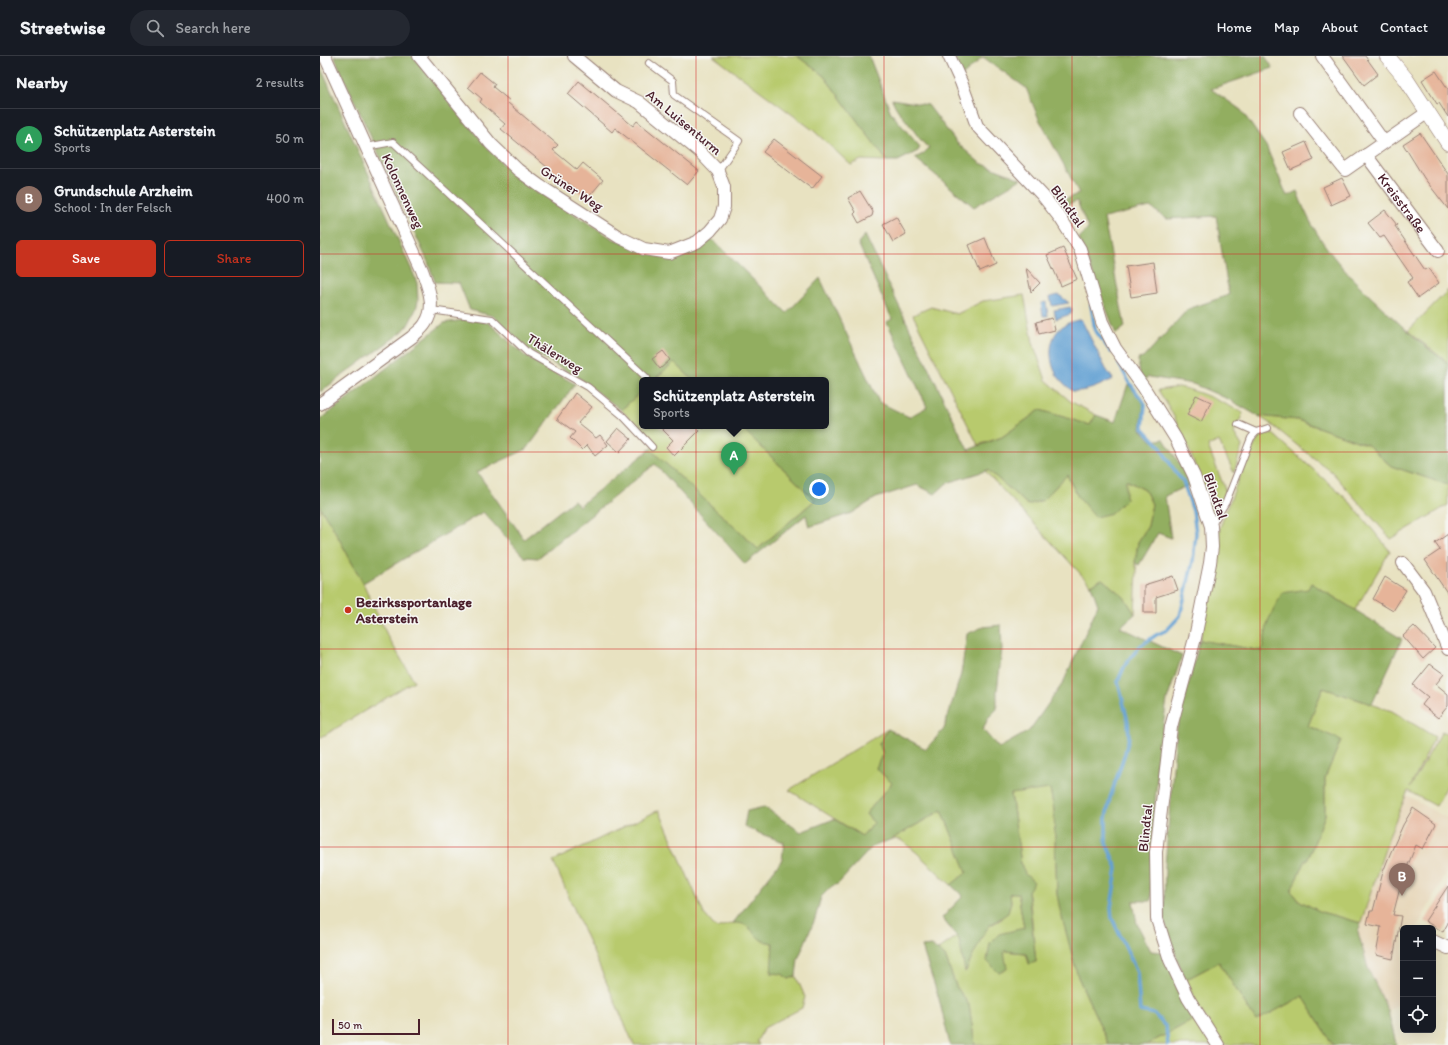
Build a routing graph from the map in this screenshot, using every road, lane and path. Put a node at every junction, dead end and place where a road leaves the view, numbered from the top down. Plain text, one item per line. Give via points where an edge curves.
1 (326, 56) edge
2 (419, 56) edge
3 (574, 56) edge
4 (949, 56) edge
5 (1322, 56) edge
6 (1387, 56) edge
7 (649, 62) dead end
8 (1428, 112) junction
9 (1300, 113) dead end
10 (1384, 142) junction
11 (1448, 143) edge
12 (366, 147) junction
13 (1366, 155) junction
14 (718, 171) junction
15 (725, 195) joint
16 (1438, 251) dead end
17 (431, 310) junction
18 (646, 377) edge
19 (320, 404) edge
20 (1238, 424) dead end
21 (1268, 428) dead end
22 (1256, 432) junction
23 (652, 447) dead end
24 (1211, 526) junction
25 (1403, 563) dead end
26 (1448, 649) edge
27 (1436, 942) edge
28 (1448, 948) edge
29 (1218, 1045) edge

1 - 12 street, Kolonnenweg
2 - 15 street, Grüner Weg via 491,144 518,170 619,237 644,249 669,254 697,242 710,232 720,219
3 - 14 street, Am Luisenturm via 616,92 639,102 699,151
4 - 24 street, Blindtal via 978,126 1043,196 1080,249 1102,322 1115,348 1176,439 1194,476
5 - 10 street
6 - 8 street
7 - 14 lane via 673,81 674,95 739,141
8 - 10 street
8 - 11 street
9 - 13 street via 1345,170
10 - 13 street
12 - 17 street, Kolonnenweg via 422,270 431,296
12 - 18 lane via 393,142
13 - 16 street, Kreisstraße
14 - 15 street, Am Luisenturm
17 - 19 street via 425,324 412,337
17 - 23 lane, Thälerweg via 492,320 528,354 588,387 623,416
20 - 22 lane
21 - 22 lane
22 - 24 lane via 1251,438 1226,502
24 - 29 street, Blindtal via 1210,563 1195,638 1171,727 1156,852 1156,919 1170,960 1185,991
25 - 26 street via 1424,591
27 - 28 street

